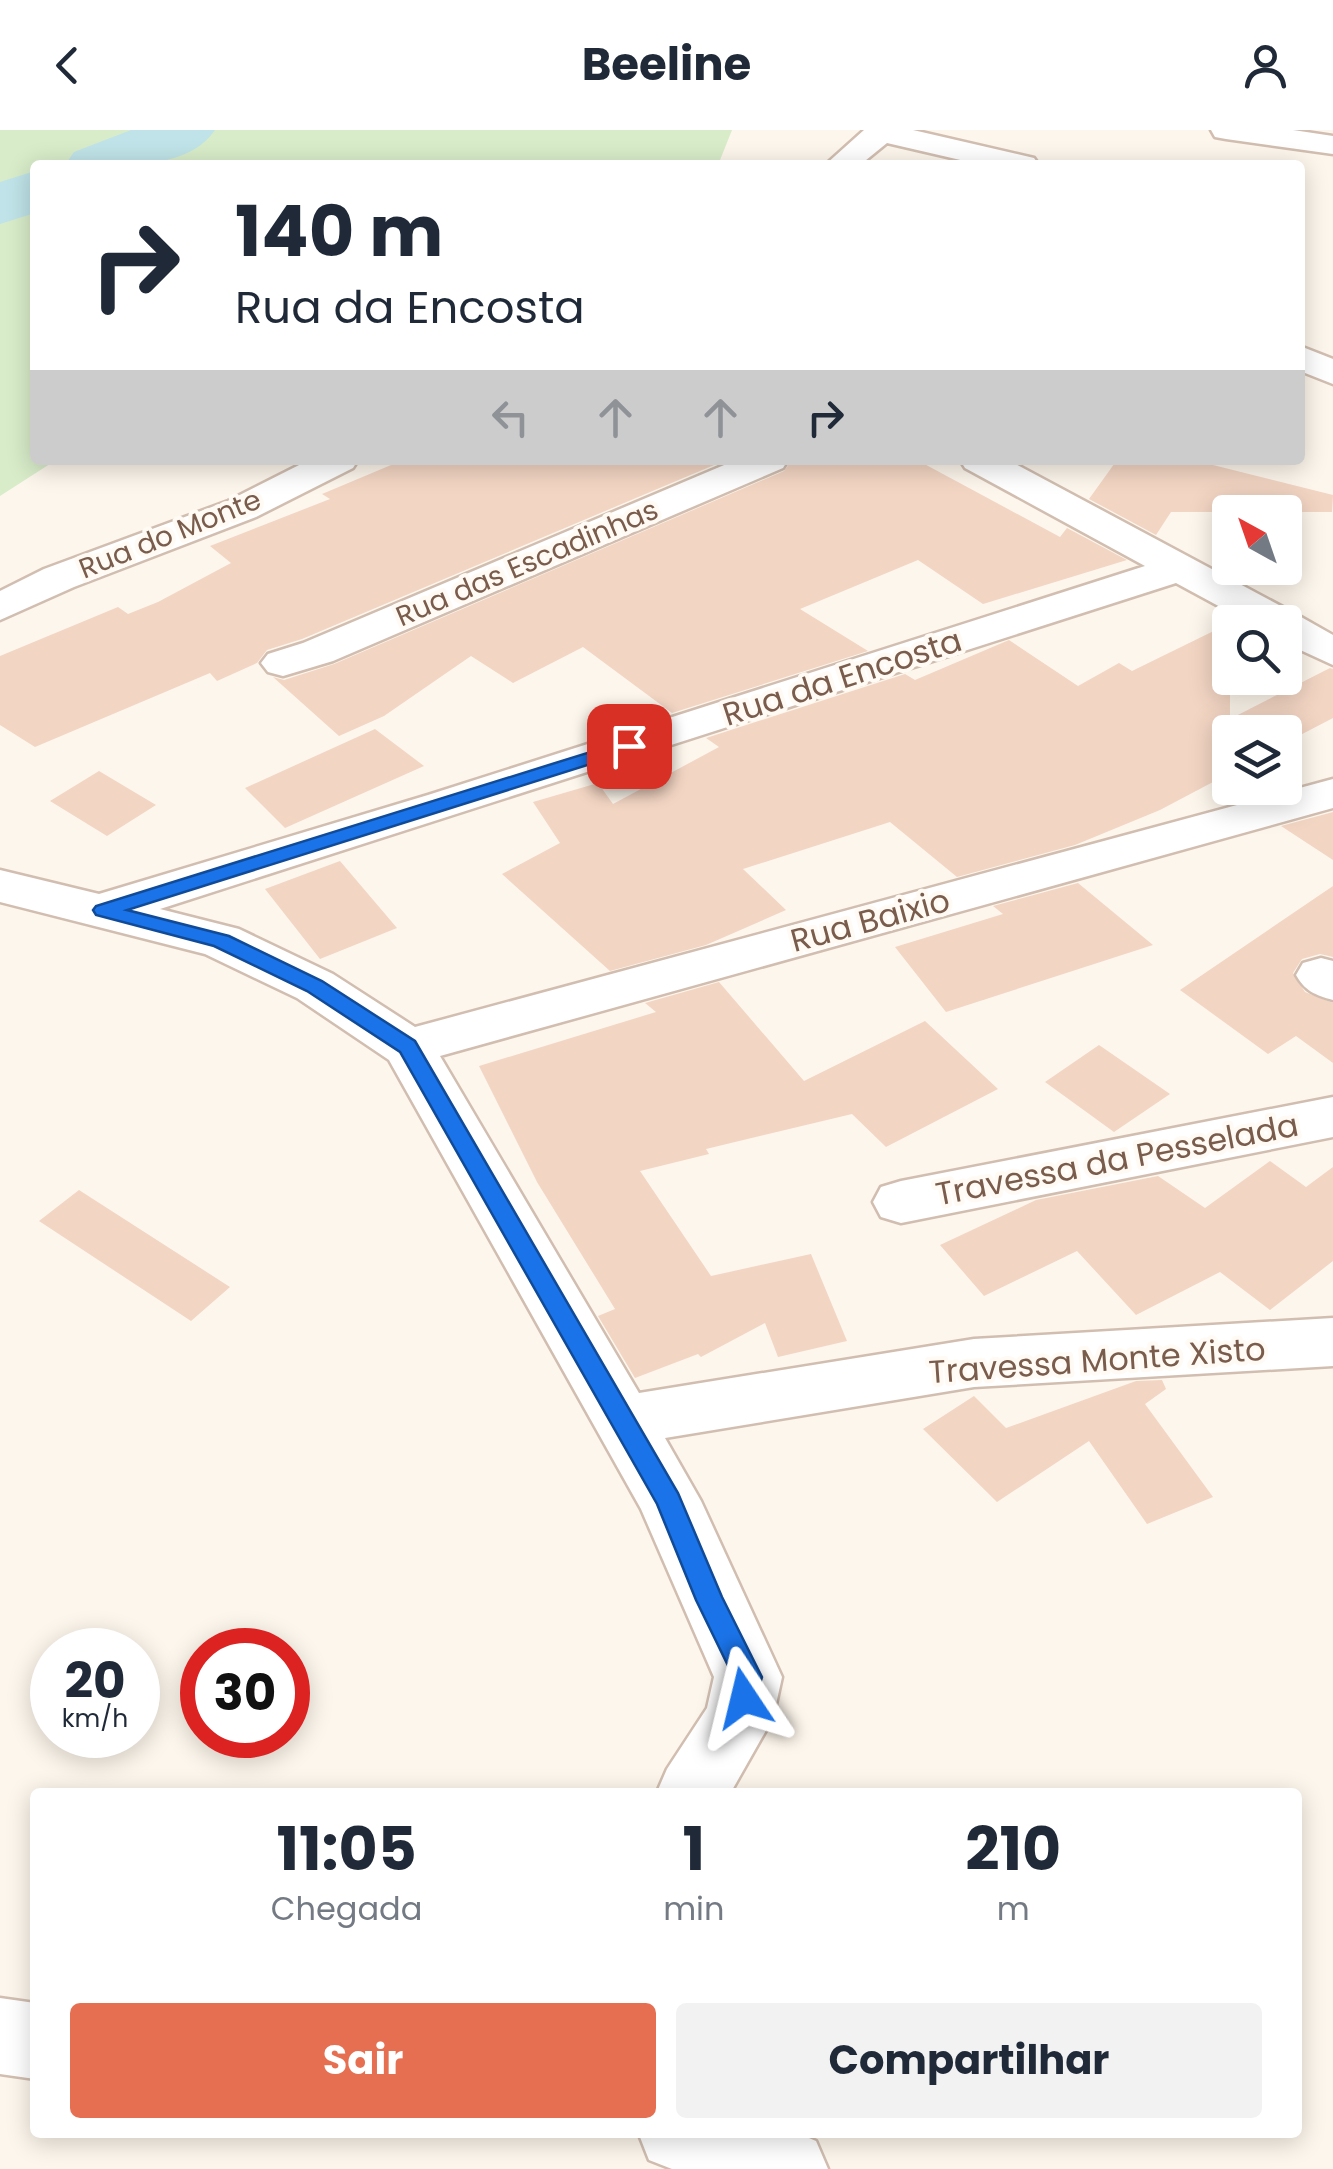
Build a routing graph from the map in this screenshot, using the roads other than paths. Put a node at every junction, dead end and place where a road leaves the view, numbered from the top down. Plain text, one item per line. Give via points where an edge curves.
1 (1226, 130) edge
2 (882, 131) edge
3 (1333, 145) edge
4 (848, 160) edge
5 (1001, 160) edge
6 (1305, 359) edge
7 (1333, 373) edge
8 (330, 465) edge
9 (757, 465) edge
10 (1000, 465) edge
11 (1045, 475) edge
12 (1180, 568) junction
13 (1247, 605) edge
14 (0, 607) edge
15 (1302, 635) edge
16 (1333, 652) edge
17 (283, 663) dead end
18 (1333, 793) edge
19 (0, 886) edge
20 (103, 910) junction
21 (408, 1046) junction
22 (1333, 1116) edge
23 (901, 1202) dead end
24 (1333, 1342) edge
25 (625, 1420) junction
26 (694, 1788) edge
27 (0, 2036) edge
28 (30, 2040) edge
29 (695, 2138) edge
30 (788, 2169) edge

1 - 3 street
2 - 4 street
2 - 5 street
6 - 7 street
8 - 14 street, Rua do Monte via 242,509
9 - 17 street, Rua das Escadinhas
10 - 11 street
11 - 12 street
12 - 13 street
12 - 20 street, Rua da Encosta
15 - 16 street
18 - 21 street, Rua Baixio
19 - 20 street
20 - 21 street via 221,940 315,986
21 - 25 street
22 - 23 street, Travessa da Pesselada
24 - 25 street, Travessa Monte Xisto via 974,1363
25 - 26 street via 748,1677 738,1718
27 - 28 street
29 - 30 street

